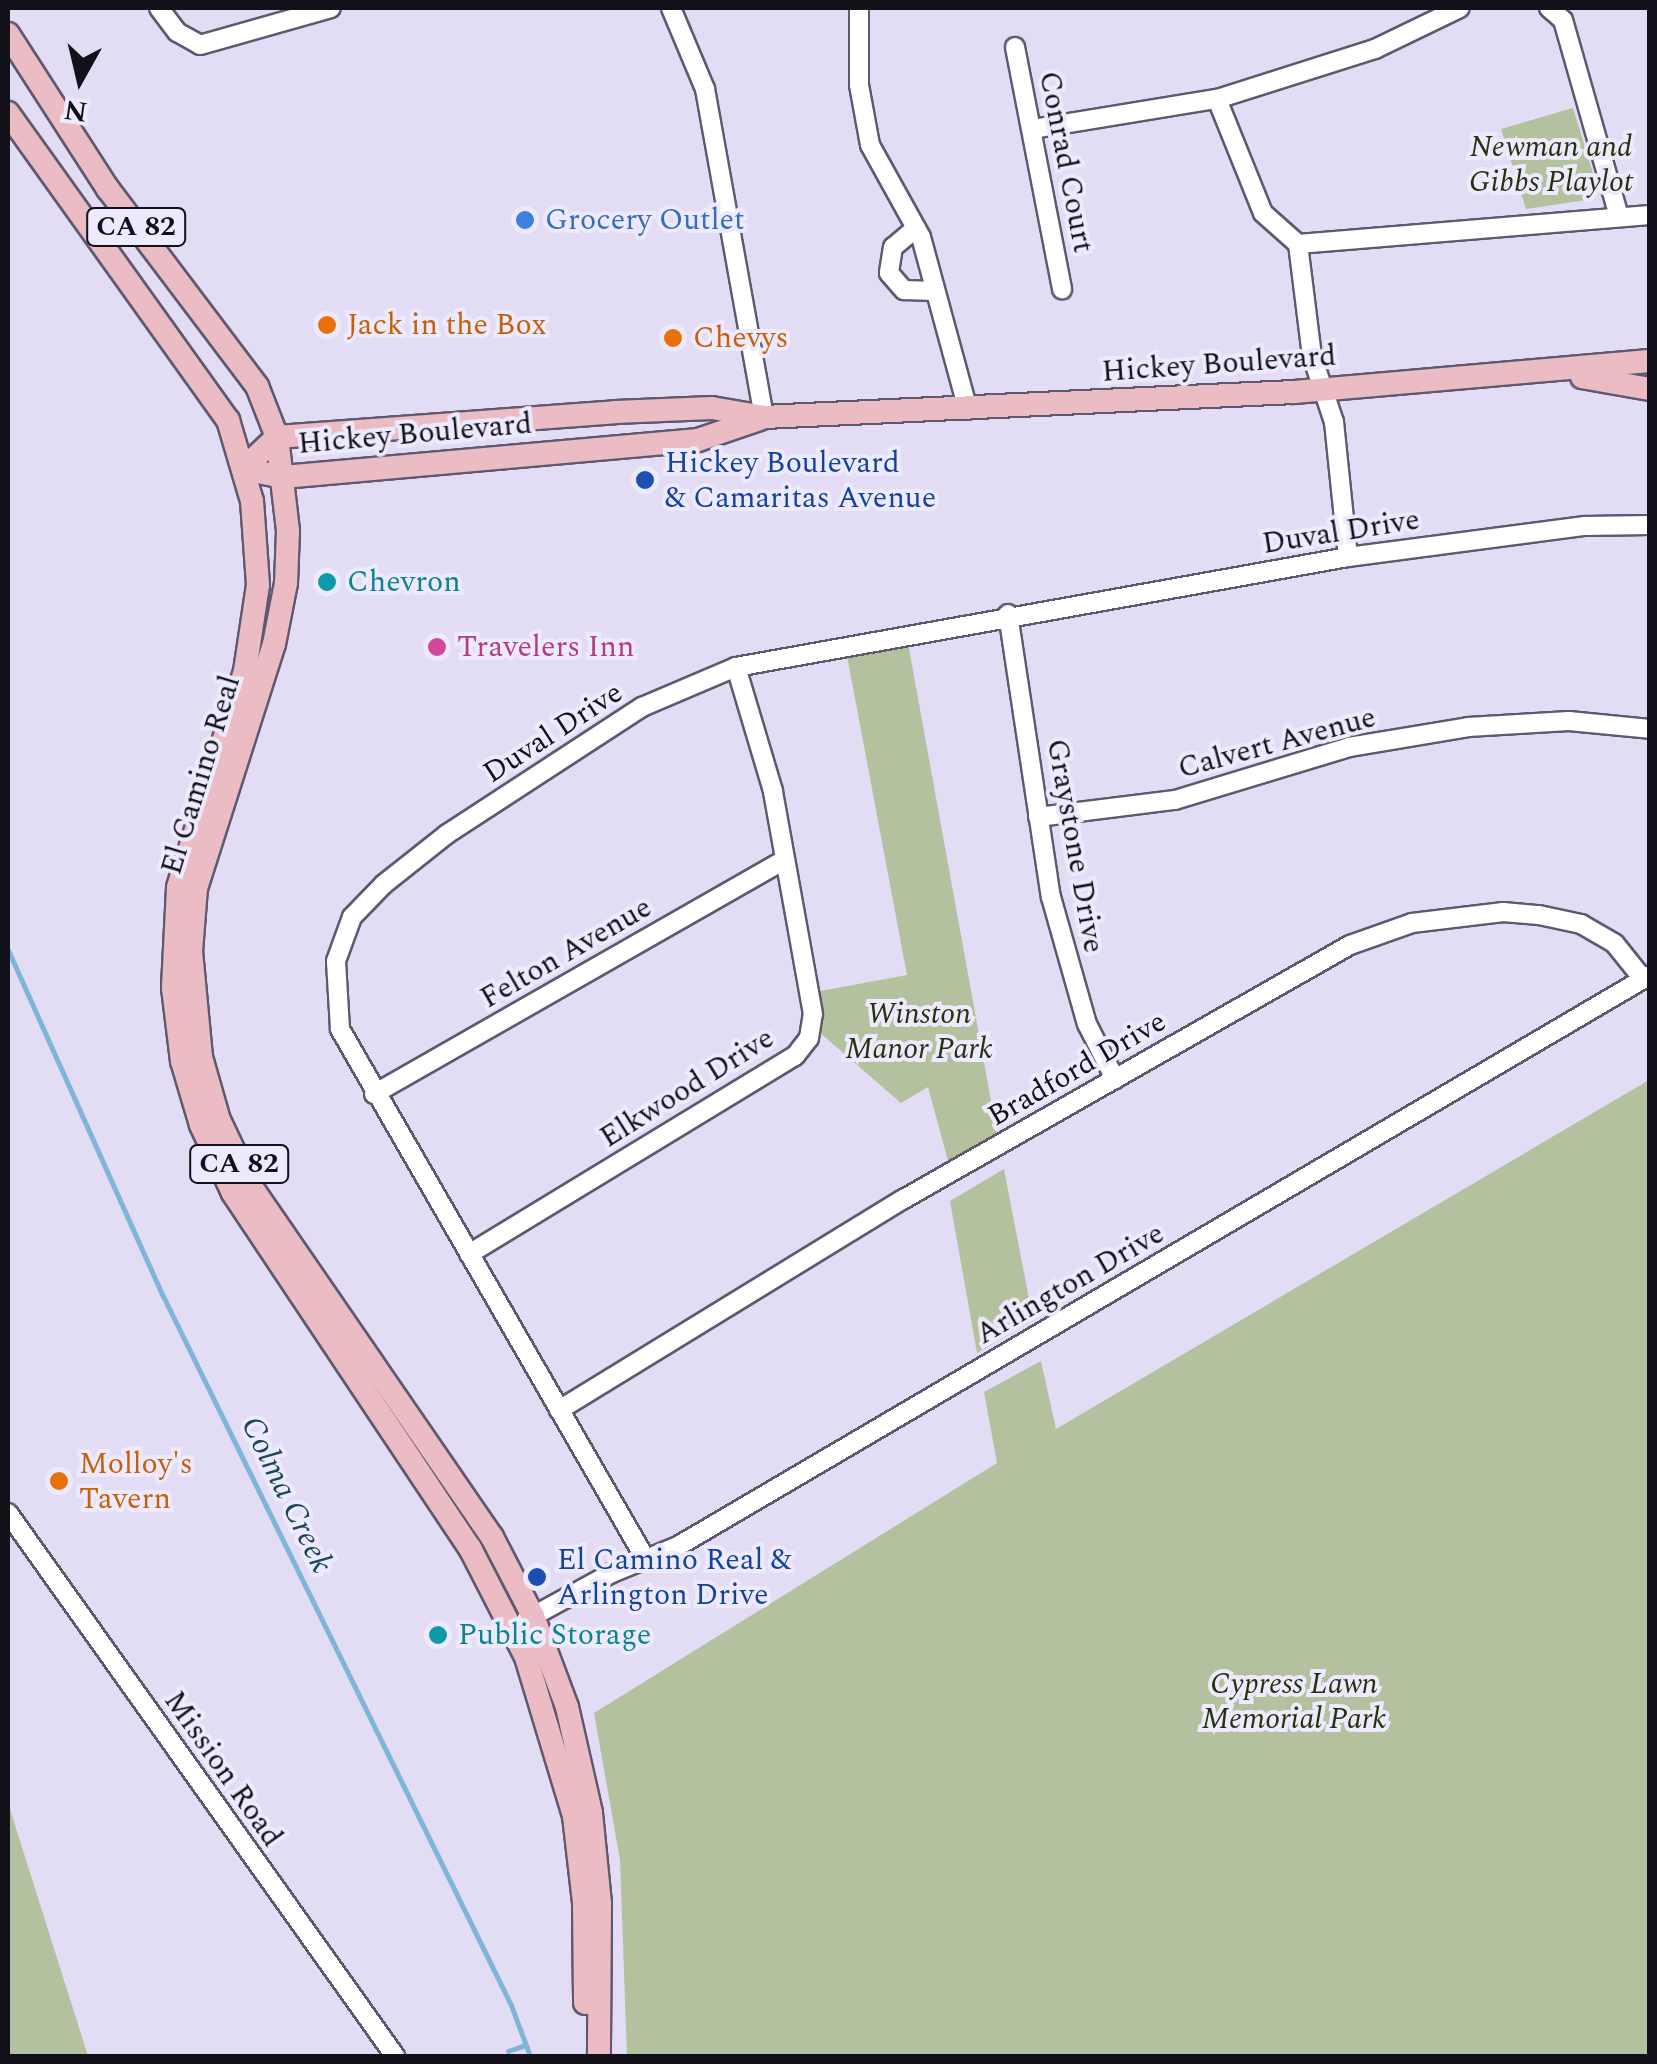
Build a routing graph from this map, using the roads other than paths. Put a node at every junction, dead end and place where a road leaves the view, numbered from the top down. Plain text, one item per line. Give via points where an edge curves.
1 (160, 8) edge
2 (331, 8) edge
3 (672, 8) edge
4 (859, 8) edge
5 (1460, 8) edge
6 (1549, 8) edge
7 (8, 34) edge
8 (1015, 47) dead end
9 (1217, 99) junction
10 (8, 114) edge
11 (1033, 129) junction
12 (1650, 215) edge
13 (1620, 217) junction
14 (916, 228) junction
15 (1298, 244) junction
16 (1062, 288) dead end
17 (935, 291) junction
18 (1650, 361) edge
19 (1559, 372) junction
20 (1322, 388) junction
21 (1650, 389) edge
22 (968, 410) junction
23 (764, 418) junction
24 (278, 437) junction
25 (243, 469) junction
26 (283, 477) junction
27 (1650, 525) edge
28 (1348, 557) junction
29 (1008, 614) junction
30 (736, 667) junction
31 (1650, 729) edge
32 (1038, 817) junction
33 (784, 860) junction
34 (1646, 977) edge
35 (1115, 1079) junction
36 (374, 1094) junction
37 (469, 1254) junction
38 (559, 1410) junction
39 (8, 1512) edge
40 (646, 1558) junction
41 (534, 1616) junction
42 (512, 1628) junction
43 (395, 2056) edge
44 (584, 2056) edge
45 (599, 2056) edge

1 - 2 street via 177,32 200,45
3 - 23 street via 705,89
4 - 14 street via 859,85 870,145
5 - 9 street via 1375,49
6 - 13 street via 1563,20
7 - 24 main road, El Camino Real / CA 82 via 108,189 249,374
8 - 11 street, Conrad Court
9 - 11 street
9 - 15 street via 1263,214
10 - 25 main road, El Camino Real / CA 82 via 204,380 228,420
11 - 16 street, Conrad Court
12 - 13 street
13 - 15 street
14 - 17 street
14 - 17 street via 893,246 889,273 904,290
15 - 20 street
17 - 22 street
18 - 19 main road, Hickey Boulevard
19 - 20 main road, Hickey Boulevard
19 - 21 main road, Hickey Boulevard
20 - 22 main road, Hickey Boulevard
20 - 28 street via 1334,422
22 - 23 main road, Hickey Boulevard
23 - 24 main road, Hickey Boulevard via 712,408
23 - 26 main road, Hickey Boulevard via 698,440
24 - 25 main road, Hickey Boulevard
24 - 26 main road, El Camino Real / CA 82
25 - 26 main road, Hickey Boulevard
25 - 42 main road, El Camino Real / CA 82 via 257,535 258,584 245,671 178,888 173,988 182,1061 200,1125 232,1192 400,1439
26 - 41 main road, El Camino Real / CA 82 via 288,531 281,612 203,856 192,918 201,1057 218,1120 250,1185 492,1537
27 - 28 street, Duval Drive via 1584,526
28 - 29 street, Duval Drive
29 - 30 street, Duval Drive
29 - 32 street, Graystone Drive
30 - 33 street, Elkwood Drive via 756,721
30 - 36 street, Duval Drive via 642,707 479,812 384,884 352,917 336,961 335,1002 350,1053
31 - 32 street, Calvert Avenue via 1569,721 1468,727 1348,747 1175,800
32 - 35 street, Graystone Drive via 1071,976
33 - 36 street, Felton Avenue
33 - 37 street, Elkwood Drive via 814,1014 809,1038 795,1056
34 - 35 street, Bradford Drive via 1615,944 1581,924 1503,912 1412,923 1350,944
34 - 40 street, Arlington Drive via 678,1546
35 - 38 street, Bradford Drive
36 - 37 street, Duval Drive
37 - 38 street, Duval Drive
38 - 40 street, Duval Drive
39 - 43 street, Mission Road
40 - 41 street, Arlington Drive
41 - 42 street, Arlington Drive
41 - 45 main road, El Camino Real / CA 82 via 568,1707 591,1813 600,1903
42 - 44 main road, El Camino Real / CA 82 via 548,1714 574,1816 584,1904

